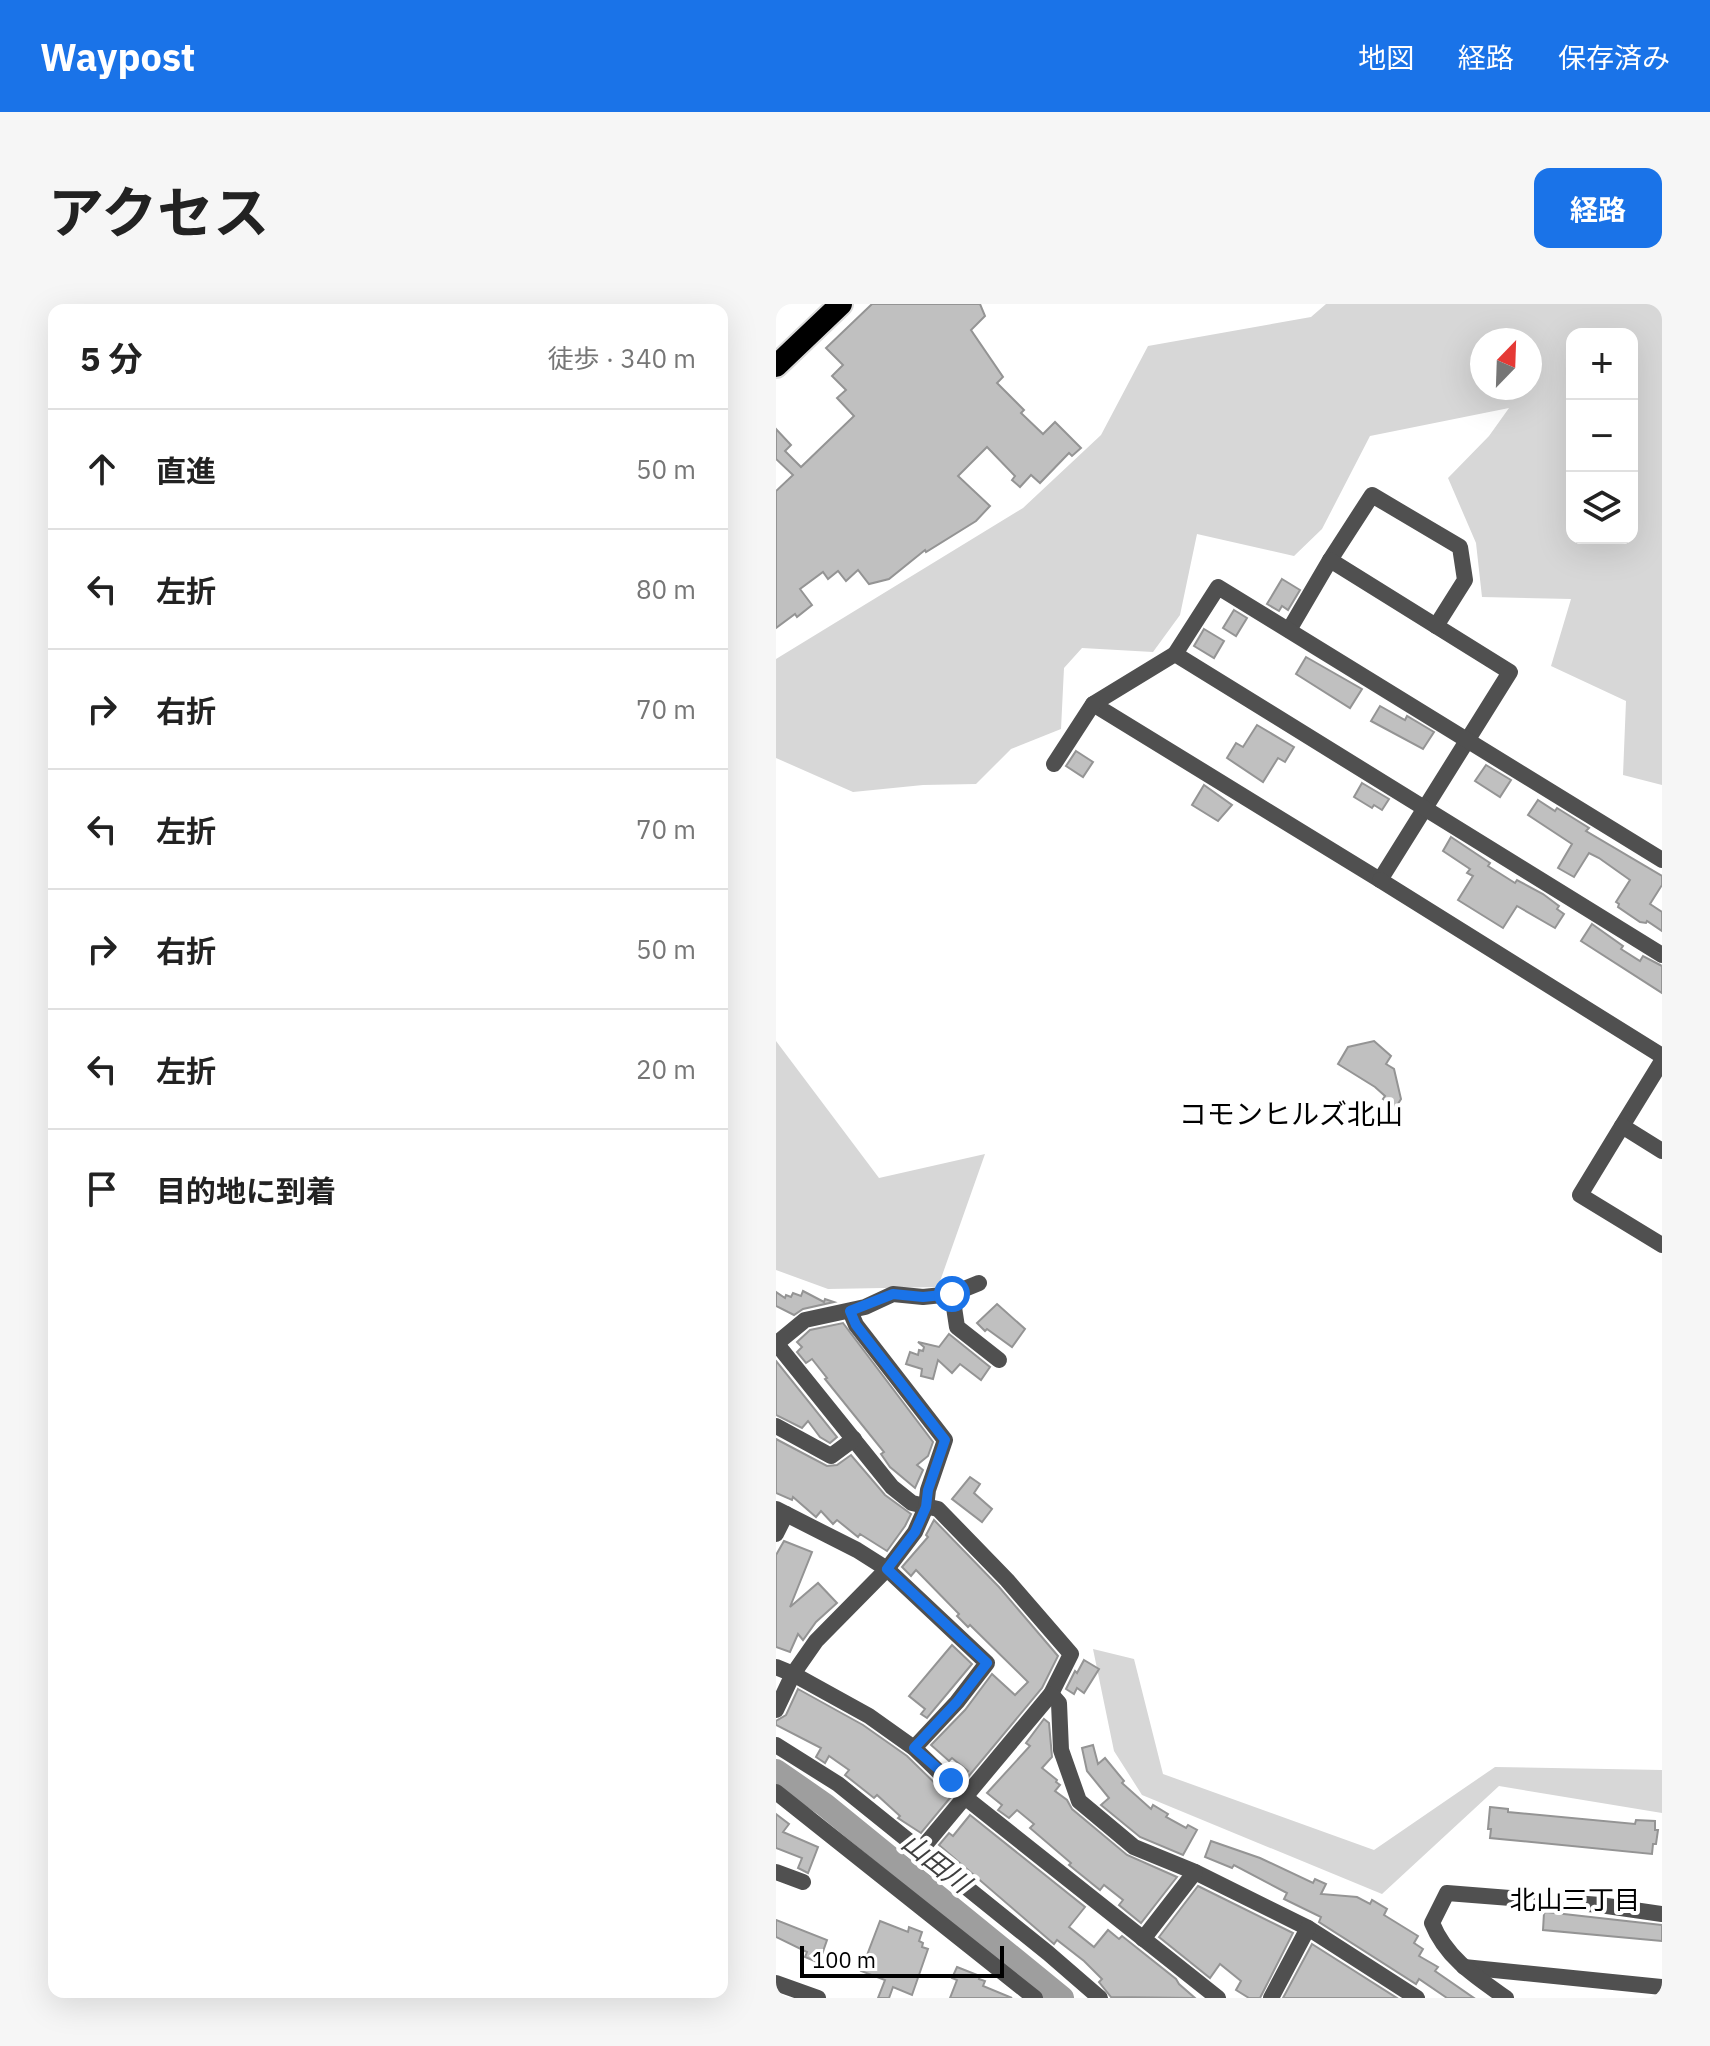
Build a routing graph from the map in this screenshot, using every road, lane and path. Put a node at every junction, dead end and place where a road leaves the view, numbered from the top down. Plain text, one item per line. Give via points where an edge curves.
1 (841, 304) edge
2 (776, 366) edge
3 (1330, 560) junction
4 (1436, 626) junction
5 (1289, 630) junction
6 (1175, 654) junction
7 (1093, 704) junction
8 (1469, 740) junction
9 (1054, 764) dead end
10 (1425, 809) junction
11 (1662, 860) edge
12 (1380, 880) junction
13 (1662, 955) edge
14 (1662, 1058) edge
15 (1622, 1126) junction
16 (1662, 1151) edge
17 (1662, 1245) edge
18 (979, 1283) dead end
19 (952, 1294) junction
20 (850, 1311) junction
21 (776, 1343) edge
22 (999, 1360) dead end
23 (776, 1426) edge
24 (854, 1439) junction
25 (926, 1507) junction
26 (781, 1511) edge
27 (776, 1534) edge
28 (887, 1569) junction
29 (776, 1667) edge
30 (793, 1674) junction
31 (1051, 1694) junction
32 (776, 1710) edge
33 (776, 1745) edge
34 (914, 1748) junction
35 (776, 1792) edge
36 (966, 1798) junction
37 (919, 1852) junction
38 (776, 1872) edge
39 (1195, 1872) junction
40 (803, 1882) dead end
41 (1662, 1914) edge
42 (1308, 1928) junction
43 (1143, 1939) junction
44 (1463, 1967) junction
45 (776, 1983) edge
46 (1662, 1987) edge
47 (818, 1998) edge
48 (1035, 1998) edge
49 (1100, 1998) edge
50 (1218, 1998) edge
51 (1271, 1998) edge
52 (1417, 1998) edge
53 (1506, 1998) edge

1 - 2 highway
3 - 4 street
3 - 4 street via 1372,495 1460,547 1465,580
3 - 5 street
4 - 8 street via 1510,672
5 - 6 street via 1218,587
5 - 8 street
6 - 7 street
6 - 10 street
7 - 9 street
7 - 12 street
8 - 10 street
8 - 11 street
10 - 12 street
10 - 13 street
12 - 14 street
14 - 15 street
15 - 16 street
15 - 17 street via 1580,1195
18 - 19 street
19 - 20 street via 893,1294
19 - 22 street via 957,1327
20 - 21 street via 805,1320
20 - 25 street via 945,1440
21 - 24 street
23 - 24 street via 831,1456
24 - 25 street via 892,1487
25 - 28 street via 915,1532
25 - 31 street via 938,1509 1071,1654
26 - 27 street
26 - 28 street
28 - 30 street via 816,1641
28 - 34 street via 987,1663
29 - 30 street
30 - 32 street
30 - 34 street
31 - 36 street
31 - 39 street via 1059,1703 1061,1750 1079,1801 1134,1847
33 - 37 street via 838,1784
34 - 36 street
35 - 48 street
36 - 37 street
36 - 43 street
37 - 49 street
38 - 40 street
39 - 42 street
39 - 43 street
41 - 44 street via 1447,1893 1432,1923 1440,1942
42 - 51 street
42 - 52 street
43 - 50 street
44 - 46 street
44 - 53 street
45 - 47 street

